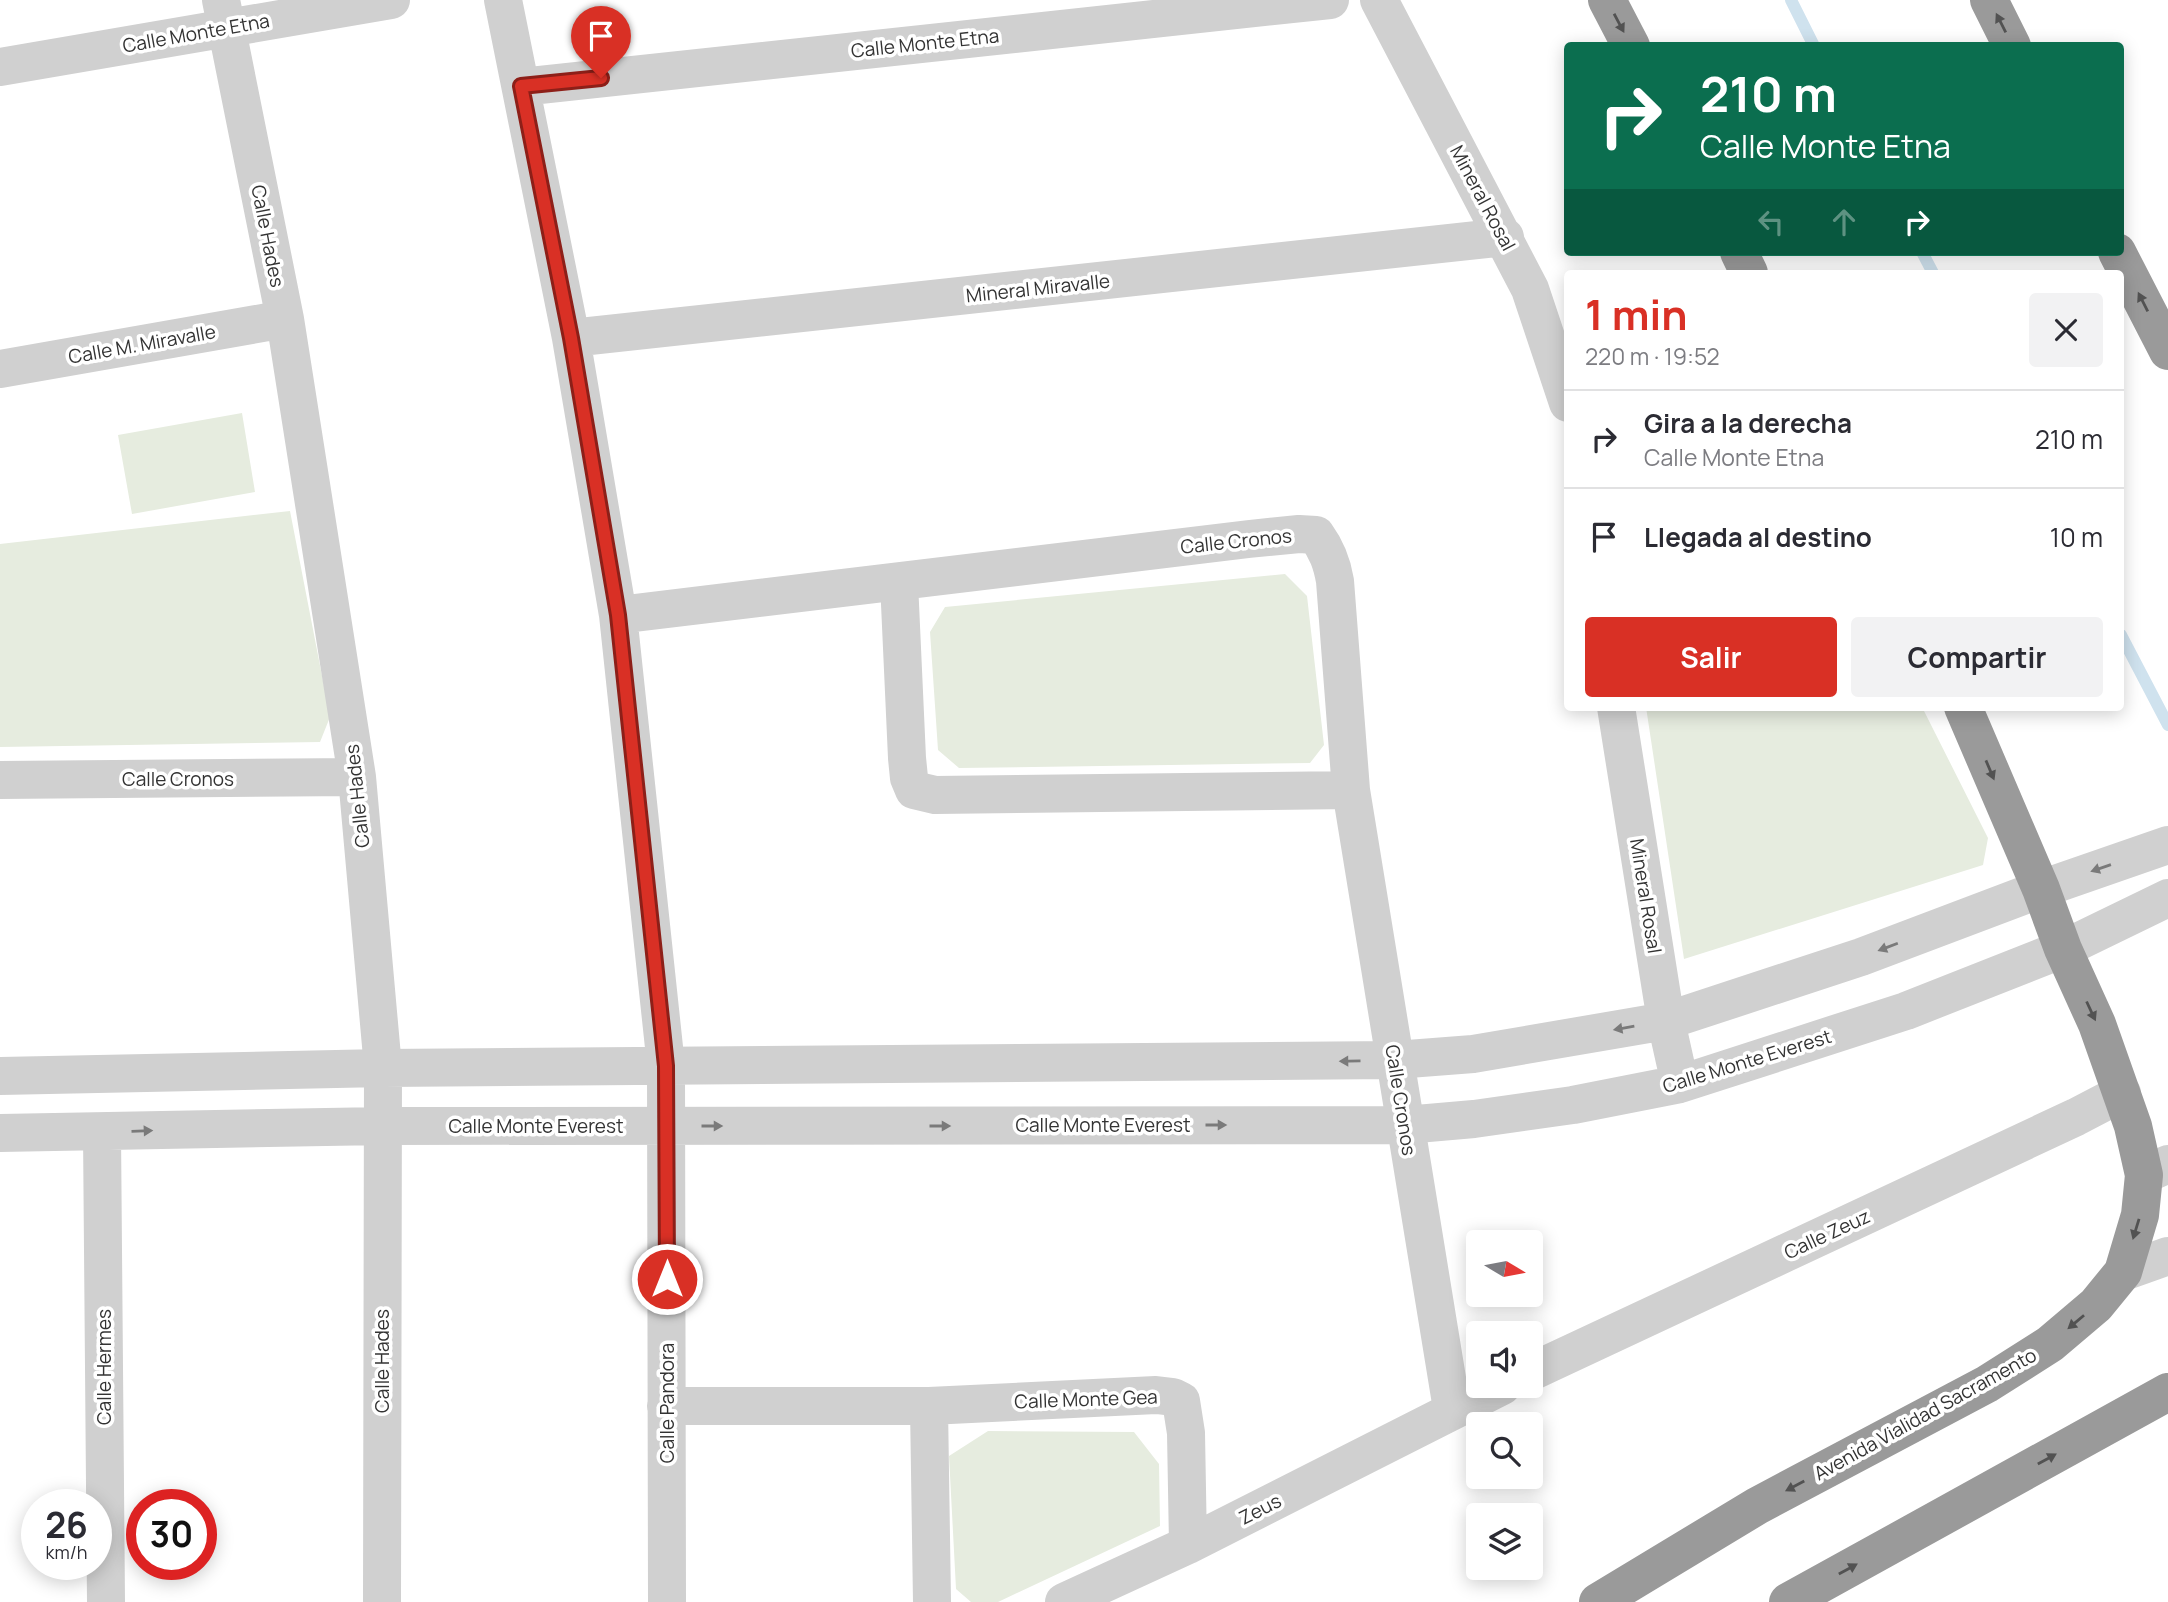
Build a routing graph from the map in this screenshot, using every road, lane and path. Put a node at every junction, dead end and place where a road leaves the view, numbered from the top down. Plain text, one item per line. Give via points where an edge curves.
1 (391, 0) edge
2 (503, 0) edge
3 (1330, 0) edge
4 (1379, 0) edge
5 (1607, 0) edge
6 (1989, 0) edge
7 (224, 14) edge
8 (1629, 42) edge
9 (2010, 42) edge
10 (0, 67) edge
11 (521, 86) junction
12 (1504, 237) junction
13 (2120, 256) edge
14 (285, 319) junction
15 (571, 338) junction
16 (2168, 351) edge
17 (0, 369) edge
18 (1564, 391) edge
19 (899, 582) junction
20 (618, 615) junction
21 (1617, 711) edge
22 (1965, 711) edge
23 (357, 777) junction
24 (0, 780) edge
25 (1351, 790) junction
26 (2167, 845) edge
27 (2041, 889) junction
28 (2168, 898) edge
29 (2063, 949) junction
30 (1666, 1021) junction
31 (1395, 1060) junction
32 (666, 1066) junction
33 (383, 1068) junction
34 (0, 1076) edge
35 (1680, 1084) junction
36 (2122, 1093) junction
37 (1405, 1125) junction
38 (383, 1126) junction
39 (668, 1126) junction
40 (102, 1132) junction
41 (0, 1133) edge
42 (2156, 1169) edge
43 (2168, 1256) edge
44 (2123, 1272) junction
45 (1543, 1366) edge
46 (2168, 1392) edge
47 (1476, 1398) edge
48 (666, 1406) junction
49 (929, 1406) junction
50 (1452, 1409) junction
51 (1188, 1545) junction
52 (106, 1602) edge
53 (382, 1602) edge
54 (667, 1602) edge
55 (932, 1602) edge
56 (1064, 1602) edge
57 (1598, 1602) edge
58 (1788, 1602) edge

1 - 7 street, Calle Monte Etna
2 - 11 street, Calle Pandora
3 - 11 street, Calle Monte Etna
4 - 12 street, Mineral Rosal
5 -> 8 highway
9 -> 6 highway
7 - 10 street, Calle Monte Etna
7 - 14 street, Calle Hades
11 - 15 street, Calle Pandora
12 - 15 street, Mineral Miravalle
12 - 18 street, Mineral Rosal via 1530,289
16 -> 13 highway
14 - 17 street, Calle M. Miravalle
14 - 23 street, Calle Hades
15 - 20 street, Calle Pandora
19 - 20 street, Calle Cronos
19 - 25 street via 907,758 914,790 934,795
19 - 25 street, Calle Cronos via 1316,535 1331,562 1335,582
20 - 32 street, Calle Pandora
21 - 30 street, Mineral Rosal
22 -> 27 highway, Avenida Vialidad Sacramento
23 - 24 street, Calle Cronos
23 - 33 street, Calle Hades
25 - 31 street, Calle Cronos
26 -> 27 street
27 - 29 highway, Avenida Vialidad Sacramento
27 -> 30 street via 1861,957
28 - 29 street, Calle Monte Everest
29 - 35 street, Calle Monte Everest via 1906,1011
29 -> 36 highway, Avenida Vialidad Sacramento
30 -> 31 street via 1473,1054
30 - 35 street, Mineral Rosal
31 -> 32 street
31 - 37 street, Calle Cronos
32 - 33 street
32 - 39 street, Calle Pandora
33 - 34 street
33 - 38 street, Calle Hades
35 - 37 street, Calle Monte Everest via 1573,1105
36 - 42 highway, Avenida Vialidad Sacramento
36 - 45 street, Calle Zeuz
39 -> 37 street, Calle Monte Everest
37 - 50 street, Calle Cronos
38 - 39 street, Calle Monte Everest
40 -> 38 street, Calle Monte Everest
38 - 53 street, Calle Hades
39 - 48 street, Calle Pandora
40 - 41 street, Calle Monte Everest
40 - 52 street, Calle Hermes
42 -> 44 highway, Avenida Vialidad Sacramento
43 - 44 street
44 -> 57 highway, Avenida Vialidad Sacramento via 2096,1305 2039,1351 1987,1384 1757,1506
58 -> 46 highway
47 - 50 street
48 - 49 street, Calle Monte Gea
48 - 54 street, Calle Pandora
49 - 51 street, Calle Monte Gea via 1156,1395 1178,1398 1186,1433
49 - 55 street
50 - 51 street, Zeus
51 - 56 street, Zeus

